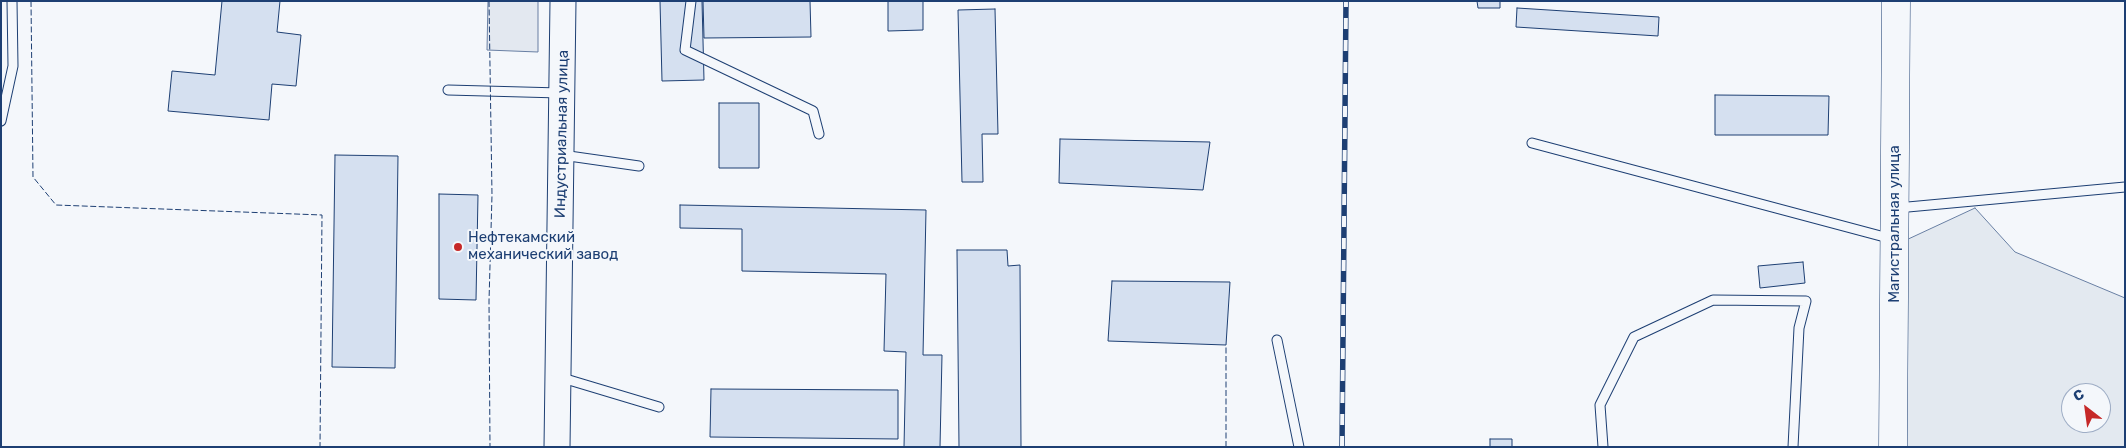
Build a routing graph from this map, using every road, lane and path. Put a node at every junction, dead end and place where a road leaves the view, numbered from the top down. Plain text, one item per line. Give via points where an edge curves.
1 (12, 1) edge
2 (564, 1) edge
3 (691, 1) edge
4 (1896, 1) edge
5 (448, 90) dead end
6 (562, 93) junction
7 (1, 121) edge
8 (819, 134) dead end
9 (1532, 144) dead end
10 (561, 155) junction
11 (639, 166) dead end
12 (2125, 187) edge
13 (1895, 208) junction
14 (1894, 239) junction
15 (1277, 340) dead end
16 (558, 377) junction
17 (659, 407) dead end
18 (557, 447) edge
19 (1300, 447) edge
20 (1603, 447) edge
21 (1793, 447) edge
22 (1893, 447) edge

1 - 7 lane via 13,66
2 - 6 main road, Индустриальная улица
3 - 8 lane via 685,50 813,111
4 - 13 main road, Магистральная улица
5 - 6 lane
6 - 10 main road, Индустриальная улица
9 - 14 lane
10 - 11 lane
10 - 16 main road, Индустриальная улица
12 - 13 lane
13 - 14 main road, Магистральная улица
14 - 22 main road, Магистральная улица
15 - 19 lane
16 - 17 lane
16 - 18 main road, Индустриальная улица
20 - 21 lane via 1600,405 1634,337 1713,300 1806,301 1799,328

